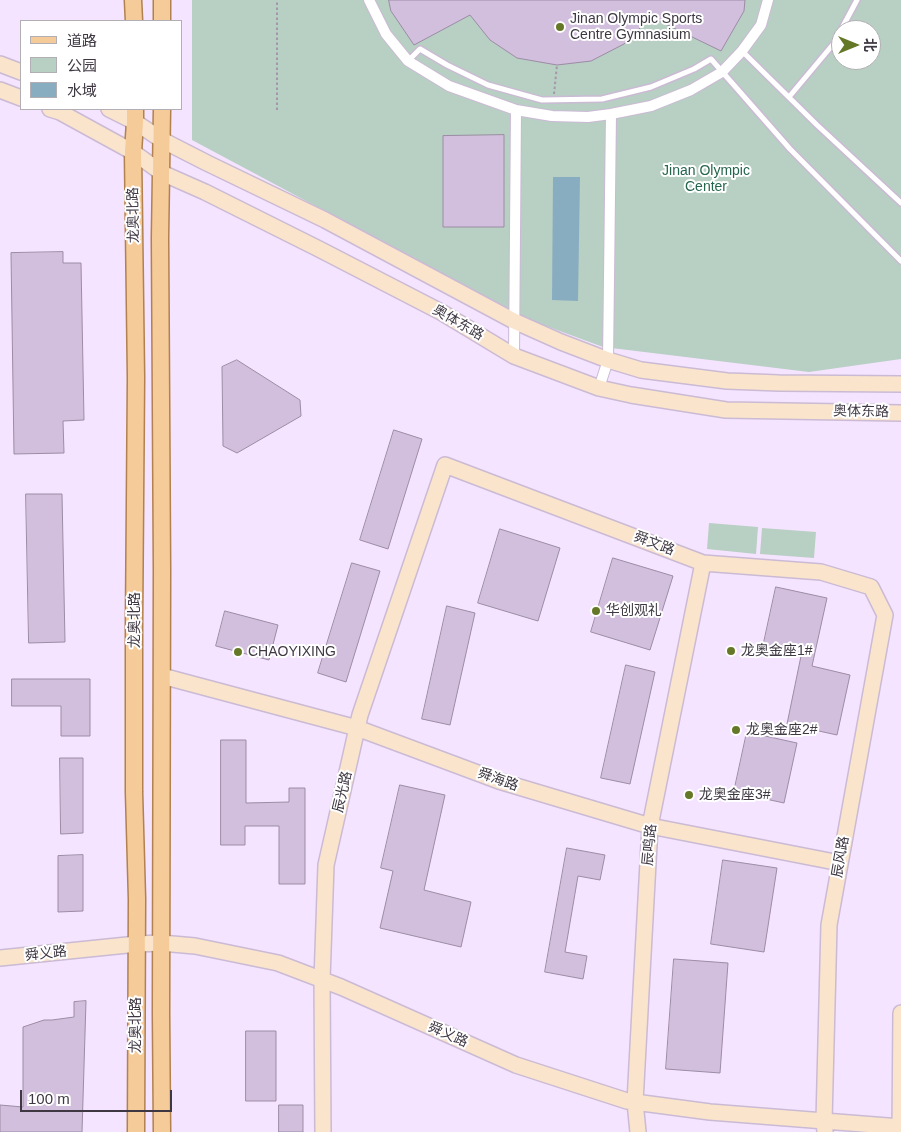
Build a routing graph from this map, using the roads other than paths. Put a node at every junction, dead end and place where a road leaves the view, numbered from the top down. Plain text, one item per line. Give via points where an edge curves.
1 (133, 0) edge
2 (162, 0) edge
3 (369, 0) edge
4 (768, 0) edge
5 (857, 0) edge
6 (134, 20) edge
7 (162, 20) edge
8 (846, 20) edge
9 (831, 47) edge
10 (742, 51) junction
11 (408, 61) junction
12 (0, 64) edge
13 (20, 72) edge
14 (722, 72) junction
15 (0, 90) edge
16 (789, 97) junction
17 (20, 98) edge
18 (53, 110) edge
19 (113, 110) edge
20 (162, 110) edge
21 (516, 110) junction
22 (611, 114) junction
23 (135, 115) edge
24 (162, 140) junction
25 (133, 152) junction
26 (162, 173) junction
27 (901, 203) edge
28 (901, 261) edge
29 (514, 321) junction
30 (514, 356) junction
31 (608, 360) junction
32 (901, 384) edge
33 (599, 388) junction
34 (901, 413) edge
35 (445, 465) joint
36 (703, 563) junction
37 (871, 587) joint
38 (162, 676) junction
39 (357, 728) junction
40 (650, 826) junction
41 (840, 863) junction
42 (161, 943) junction
43 (137, 944) junction
44 (0, 958) edge
45 (322, 980) junction
46 (901, 1013) edge
47 (635, 1102) junction
48 (825, 1126) edge
49 (900, 1129) edge
50 (136, 1132) edge
51 (162, 1132) edge
52 (323, 1132) edge
53 (638, 1132) edge

1 - 6 main road
2 - 7 main road
3 - 11 street via 386,34
4 - 10 street via 761,25
5 - 8 lane
9 - 16 lane
10 - 14 street
10 - 16 lane
11 - 14 lane via 420,49 488,85 542,100 602,99 651,87 711,59
11 - 21 street via 449,86
12 - 13 street
14 - 22 street via 691,90 651,106
14 - 28 lane via 790,149
15 - 17 street
16 - 27 lane
18 - 25 street, 奥体东路
19 - 23 street
20 - 24 main road, 龙奥北路
21 - 22 street via 552,116
21 - 29 street
22 - 31 street
23 - 24 street
23 - 25 main road, 龙奥北路
24 - 26 main road, 龙奥北路
24 - 29 street via 325,220
25 - 26 street, 奥体东路
25 - 43 main road, 龙奥北路
26 - 30 street, 奥体东路 via 214,196 424,303
26 - 38 main road, 龙奥北路
29 - 30 street
29 - 31 street
30 - 33 street, 奥体东路
31 - 32 street via 641,370 727,382
31 - 33 street
33 - 34 street, 奥体东路 via 726,410
35 - 36 street, 舜文路
35 - 39 street, 辰光路
36 - 37 street, 舜文路 via 821,572
36 - 40 street, 辰鸣路
37 - 41 street, 辰风路 via 884,615
38 - 39 street, 舜海路
38 - 42 main road, 龙奥北路
39 - 40 street, 舜海路 via 499,782
39 - 45 street, 辰光路 via 326,865
40 - 41 street, 舜海路
40 - 47 street, 辰鸣路
41 - 48 street, 辰风路 via 829,925
42 - 43 street, 舜义路
42 - 45 street, 舜义路 via 195,946 278,963
42 - 51 main road, 龙奥北路
43 - 44 street, 舜义路
43 - 50 main road, 龙奥北路
45 - 47 street, 舜义路 via 516,1065
45 - 52 street, 辰光路
46 - 49 street
47 - 48 street, 舜义路
47 - 53 street, 辰鸣路
48 - 49 street, 舜义路

